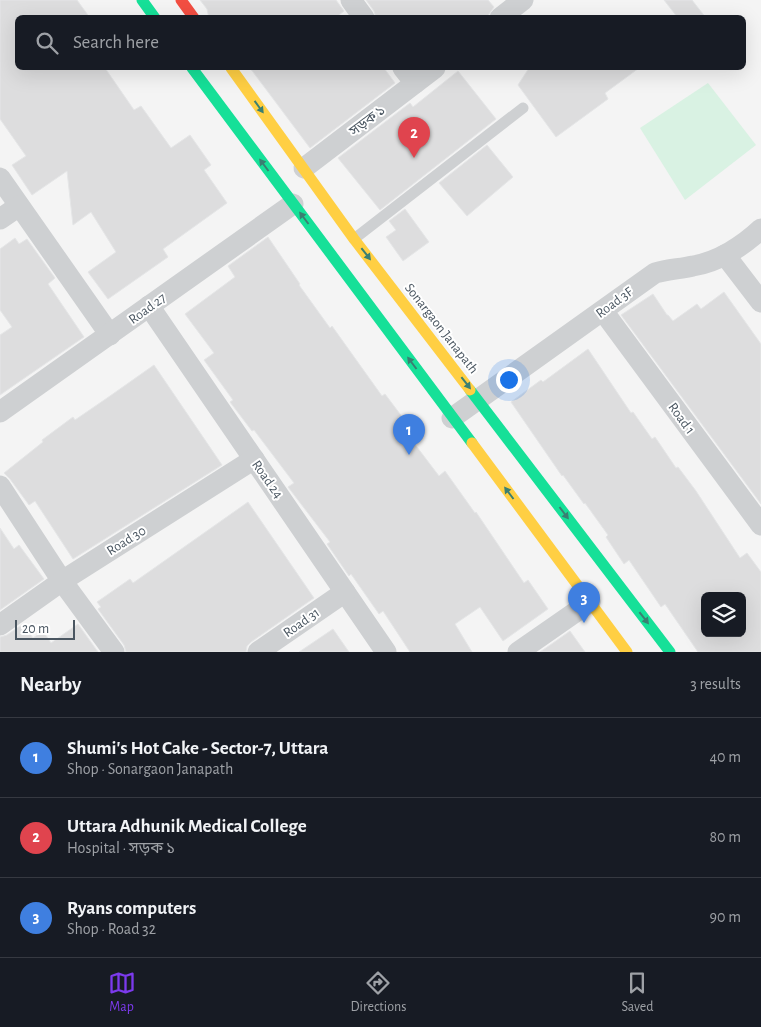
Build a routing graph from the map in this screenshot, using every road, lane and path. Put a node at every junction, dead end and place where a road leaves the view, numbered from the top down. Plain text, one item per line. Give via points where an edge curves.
1 (142, 0) edge
2 (181, 0) edge
3 (351, 0) edge
4 (153, 15) edge
5 (192, 15) edge
6 (362, 15) edge
7 (193, 70) edge
8 (232, 70) edge
9 (428, 70) edge
10 (409, 75) edge
11 (523, 108) dead end
12 (304, 168) junction
13 (0, 178) edge
14 (293, 204) junction
15 (19, 206) junction
16 (0, 220) edge
17 (761, 229) edge
18 (354, 239) junction
19 (725, 254) junction
20 (761, 302) edge
21 (149, 306) junction
22 (603, 311) junction
23 (110, 335) junction
24 (478, 399) junction
25 (0, 412) edge
26 (452, 418) junction
27 (254, 459) junction
28 (0, 486) edge
29 (761, 525) edge
30 (62, 581) junction
31 (345, 592) junction
32 (590, 602) junction
33 (0, 626) edge
34 (114, 652) edge
35 (258, 652) edge
36 (386, 652) edge
37 (518, 652) edge
38 (627, 652) edge
39 (670, 652) edge

1 - 4 main road
2 - 5 main road
3 - 6 street
14 -> 7 main road
8 -> 12 main road, Sonargaon Janapath
9 - 10 street, সড়ক ১
10 - 12 street, সড়ক ১
11 - 18 lane
12 - 18 main road, Sonargaon Janapath
13 - 15 street
14 - 21 street, Road 27
26 -> 14 main road
15 - 16 street
15 - 23 street
17 - 19 street, Road 3F
18 -> 24 main road, Sonargaon Janapath
19 - 20 street
19 - 22 street, Road 3F via 695,266 655,273
21 - 23 street, Road 27
21 - 27 street, Road 24
22 - 24 street, Road 3F
22 - 29 street, Road 1
23 - 25 street, Road 27
24 - 26 street, Road 3F
24 -> 39 main road, Sonargaon Janapath
32 -> 26 main road
27 - 30 street, Road 30
27 - 31 street, Road 24
28 - 30 street
30 - 33 street, Road 30
30 - 34 street
31 - 35 street, Road 31
31 - 36 street, Road 24
32 - 37 street
32 - 38 main road

